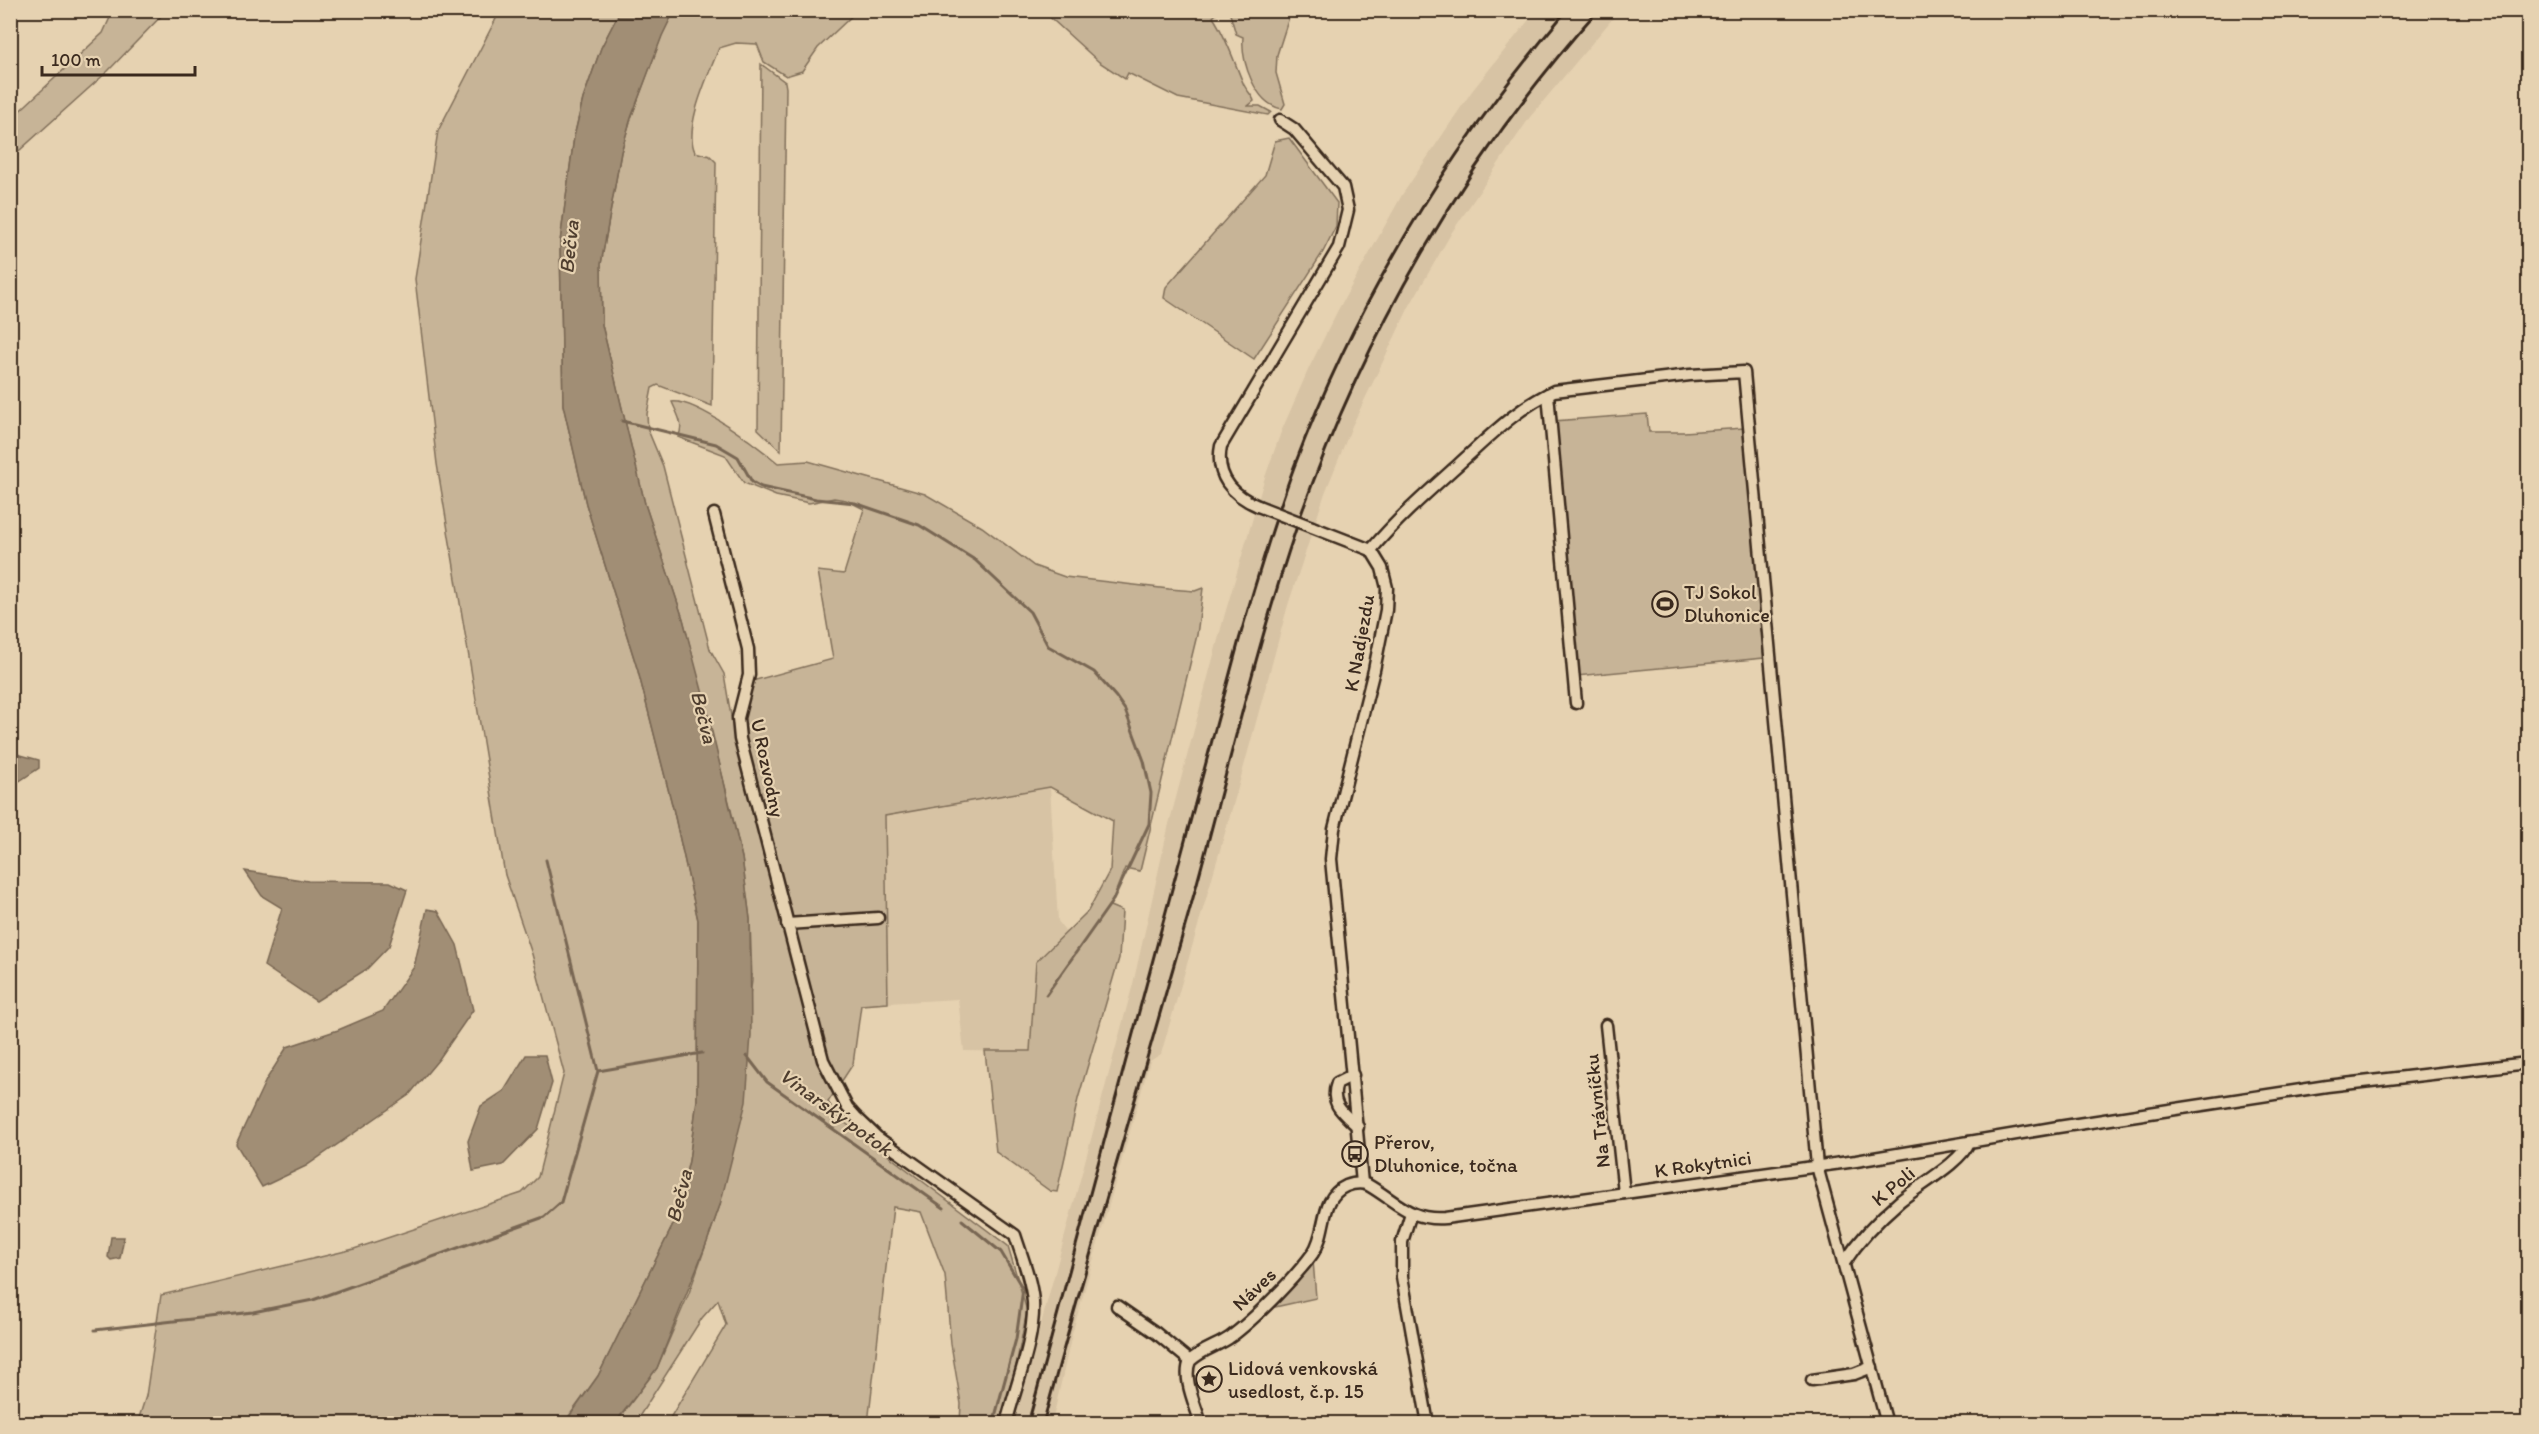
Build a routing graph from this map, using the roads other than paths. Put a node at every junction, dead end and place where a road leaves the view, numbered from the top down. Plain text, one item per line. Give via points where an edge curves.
1 (1280, 120) dead end
2 (1548, 394) junction
3 (714, 514) dead end
4 (1371, 550) junction
5 (1576, 703) dead end
6 (878, 918) dead end
7 (787, 924) junction
8 (1606, 1025) dead end
9 (2529, 1063) edge
10 (1353, 1075) junction
11 (1358, 1127) junction
12 (1969, 1142) junction
13 (1817, 1166) junction
14 (1362, 1183) junction
15 (1624, 1193) junction
16 (1411, 1213) junction
17 (1844, 1263) junction
18 (1117, 1306) dead end
19 (1190, 1361) junction
20 (1872, 1367) junction
21 (1812, 1380) dead end
22 (1006, 1424) edge
23 (1201, 1424) edge
24 (1428, 1424) edge
25 (1887, 1424) edge

1 - 4 street, bridge via 1293,129 1343,187 1348,210 1339,247 1221,446 1219,463 1227,484 1240,498
2 - 4 street via 1526,405 1506,422 1407,511
2 - 5 street
2 - 13 street via 1690,375 1744,372
3 - 7 street, U Rozvodny via 748,648 749,675 739,711 739,730
4 - 10 street, K Nadjezdu via 1385,577 1386,610 1334,829 1331,859
6 - 7 street
7 - 22 street, U Rozvodny via 823,1060 847,1107 877,1137 1015,1235 1033,1302 1029,1336
8 - 15 street, Na Trávníčku
9 - 12 street, K Rokytnici via 2327,1086
10 - 11 street, K Nadjezdu
10 - 11 street via 1337,1083 1333,1093 1342,1113
11 - 14 street, K Nadjezdu
12 - 13 street, K Rokytnici
12 - 17 street, K Poli via 1959,1158 1887,1213
13 - 15 street, K Rokytnici
13 - 17 street
14 - 16 street, K Rokytnici
14 - 19 street, Náves via 1345,1186 1330,1199 1317,1246 1285,1286 1235,1333
15 - 16 street, K Rokytnici via 1445,1218 1428,1219
16 - 24 street via 1402,1242 1402,1277
17 - 20 street
18 - 19 street
19 - 23 street via 1189,1380
20 - 21 street via 1854,1374
20 - 25 street

